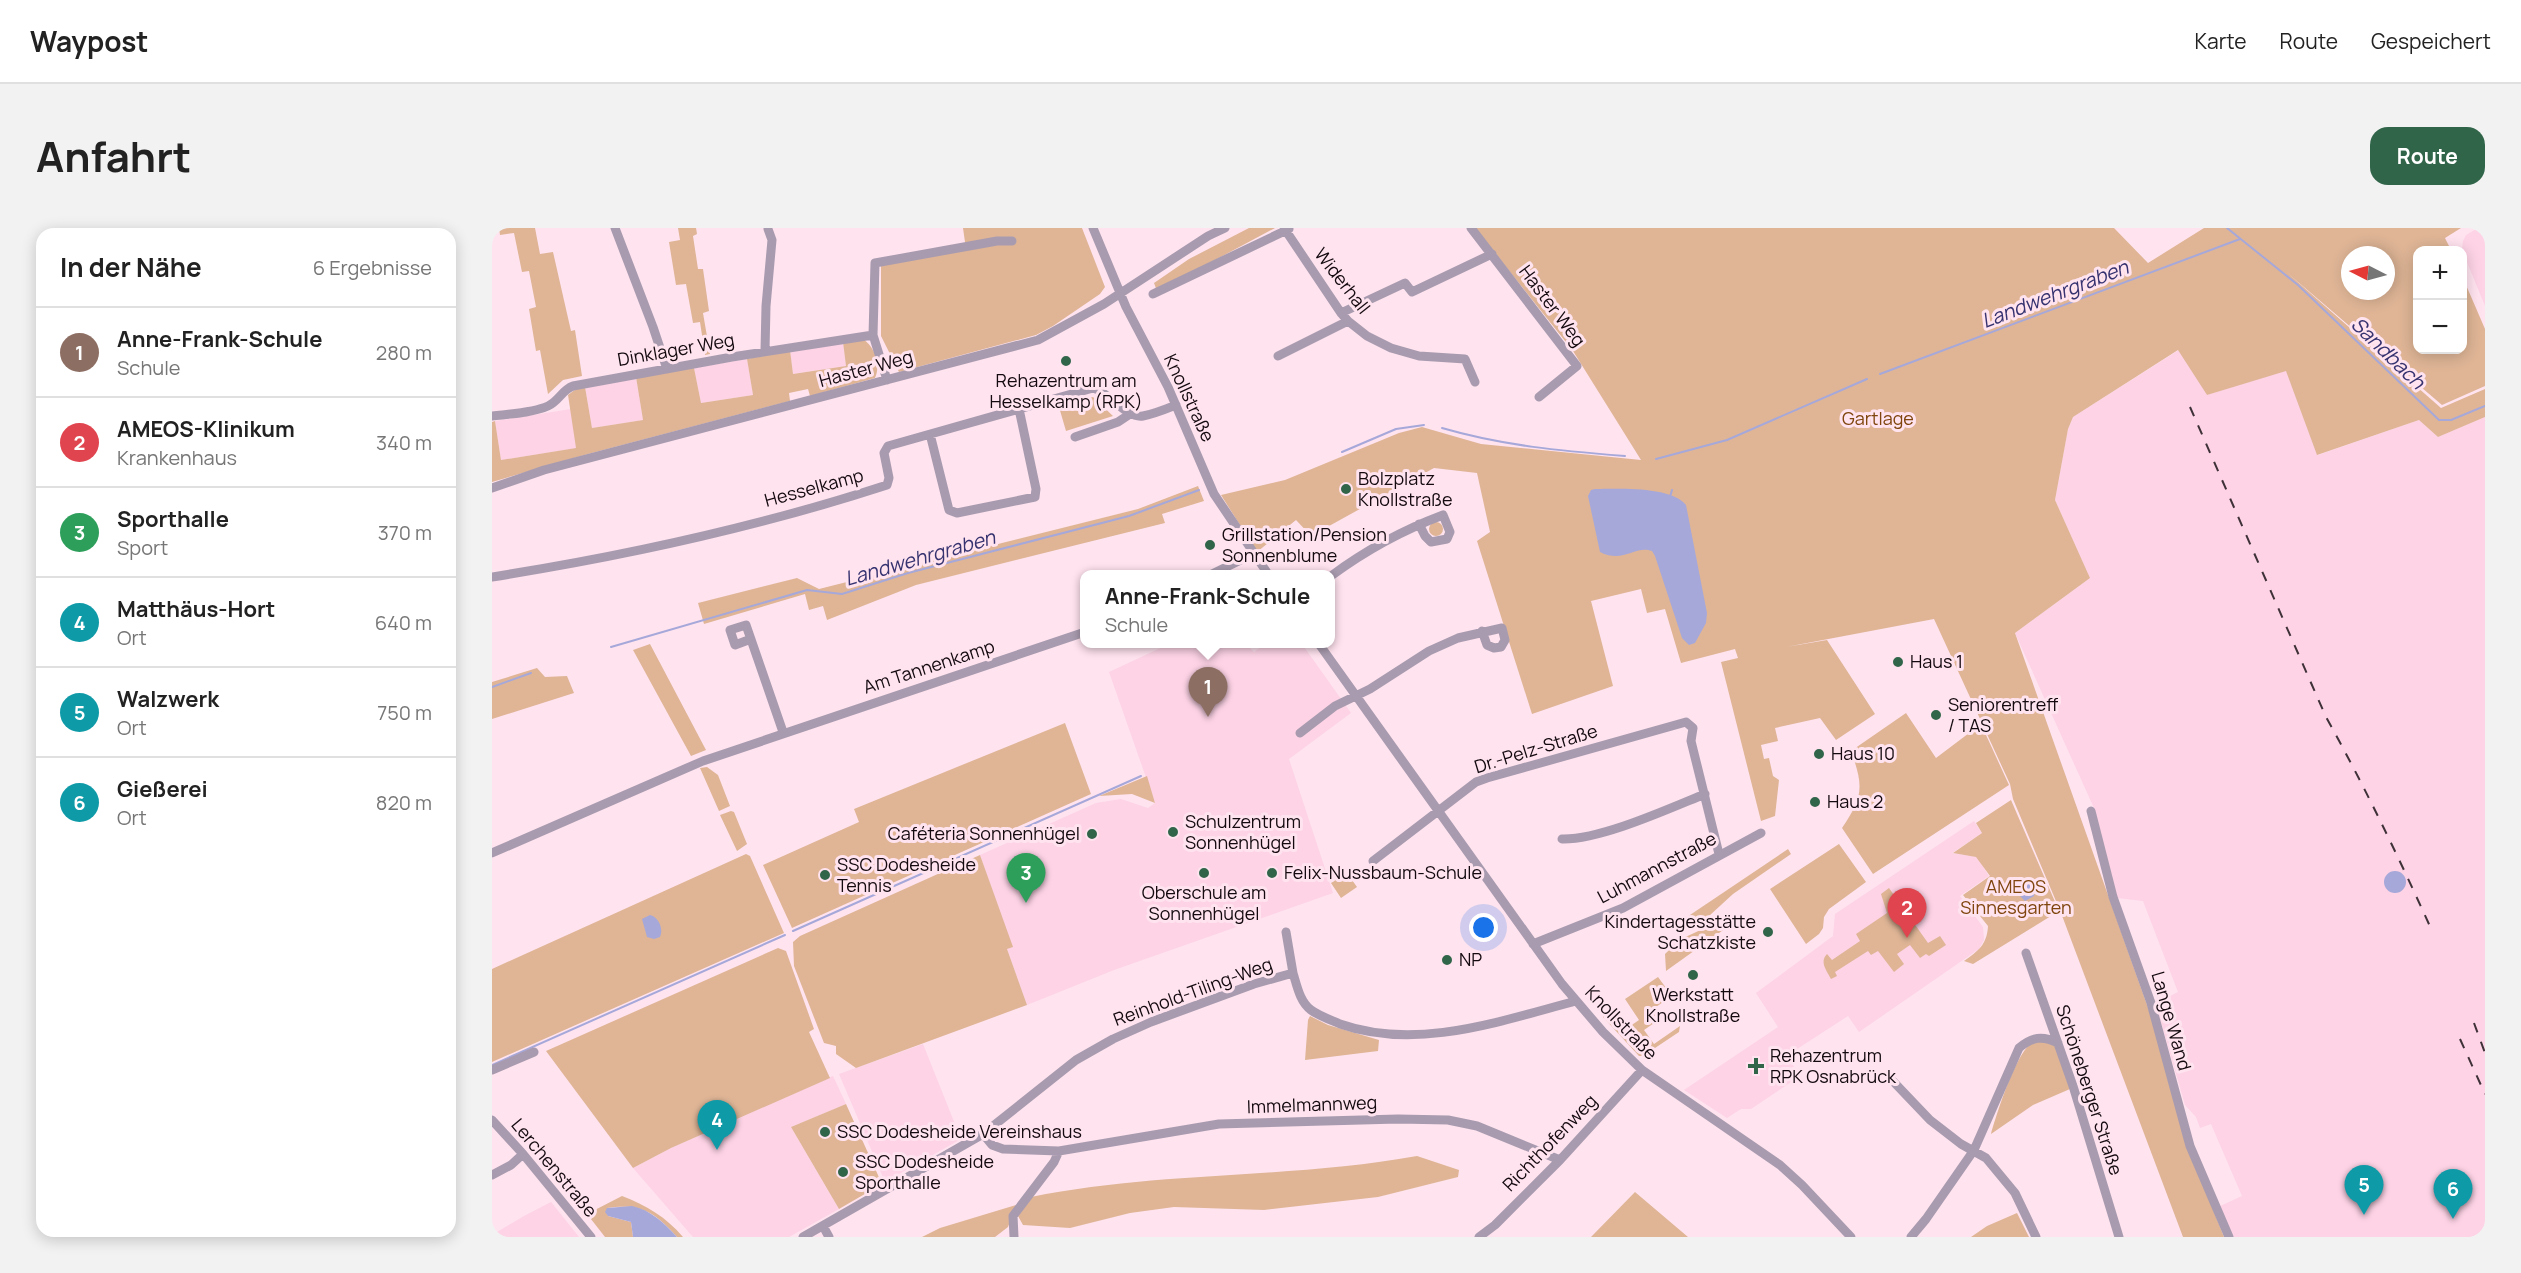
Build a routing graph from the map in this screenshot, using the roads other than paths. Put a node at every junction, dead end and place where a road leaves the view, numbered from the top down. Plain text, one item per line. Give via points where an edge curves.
1 (615, 228) edge
2 (1093, 228) edge
3 (1225, 228) edge
4 (1471, 228) edge
5 (768, 229) edge
6 (1287, 229) edge
7 (1012, 241) dead end
8 (1492, 254) junction
9 (1120, 293) junction
10 (1153, 294) dead end
11 (1341, 313) junction
12 (1348, 321) junction
13 (873, 335) junction
14 (765, 351) junction
15 (1278, 356) dead end
16 (667, 369) junction
17 (887, 380) junction
18 (1475, 382) dead end
19 (1539, 397) dead end
20 (1176, 405) junction
21 (1019, 409) junction
22 (1130, 414) junction
23 (492, 417) edge
24 (930, 434) junction
25 (1075, 437) dead end
26 (492, 488) edge
27 (1419, 524) dead end
28 (1253, 554) junction
29 (1220, 570) edge
30 (1265, 570) edge
31 (1335, 573) edge
32 (492, 577) edge
33 (1482, 632) dead end
34 (1080, 634) edge
35 (751, 639) dead end
36 (1322, 648) edge
37 (1356, 696) junction
38 (783, 732) junction
39 (1300, 733) dead end
40 (1705, 794) junction
41 (2091, 811) dead end
42 (1440, 812) junction
43 (1761, 832) dead end
44 (1562, 839) dead end
45 (492, 853) edge
46 (1719, 854) junction
47 (1373, 861) dead end
48 (1286, 932) dead end
49 (1533, 944) junction
50 (2026, 953) dead end
51 (1293, 973) junction
52 (1576, 1001) junction
53 (2058, 1043) junction
54 (534, 1052) dead end
55 (492, 1070) edge
56 (1641, 1070) junction
57 (1889, 1077) dead end
58 (492, 1120) edge
59 (983, 1134) junction
60 (1974, 1150) junction
61 (1059, 1151) junction
62 (523, 1154) junction
63 (1560, 1160) junction
64 (492, 1175) edge
65 (823, 1226) junction
66 (591, 1237) edge
67 (803, 1237) edge
68 (829, 1237) edge
69 (1014, 1237) edge
70 (1479, 1237) edge
71 (1851, 1237) edge
72 (1911, 1237) edge
73 (2036, 1237) edge
74 (2120, 1237) edge
75 (2229, 1237) edge

1 - 16 street
2 - 9 street, Knollstraße
3 - 9 street, Haster Weg
4 - 8 street, Haster Weg
5 - 14 street via 772,240
6 - 10 street
6 - 11 street, Widerhall
7 - 13 street via 875,263
8 - 11 street via 1412,292 1405,283
8 - 19 street, Haster Weg via 1577,366
9 - 17 street, Haster Weg via 1038,340
9 - 20 street, Knollstraße
11 - 12 street, Widerhall
12 - 15 street
12 - 18 street, Widerhall via 1380,343 1404,352 1436,359 1465,359
13 - 14 street, Dinklager Weg
13 - 17 street
14 - 16 street, Dinklager Weg
16 - 23 street, Dinklager Weg via 573,386 548,406
17 - 26 street, Haster Weg via 551,468
20 - 22 street via 1143,416
20 - 28 street, Knollstraße via 1214,494
21 - 22 street, Hesselkamp via 1093,388 1103,391
21 - 24 street, Hesselkamp
21 - 24 street via 1035,497 957,513 949,510
22 - 25 street
24 - 32 street, Hesselkamp via 888,446 884,453 890,478 887,485 869,491 669,544
27 - 31 street
28 - 29 street
28 - 30 street, Knollstraße
33 - 37 street via 1429,651
34 - 38 street, Am Tannenkamp
35 - 38 street
36 - 37 street, Knollstraße
37 - 39 street via 1335,706
37 - 42 street, Knollstraße
38 - 45 street, Am Tannenkamp via 685,768
40 - 42 street, Dr.-Pelz-Straße via 1691,741 1693,729 1686,722 1476,782
40 - 44 street via 1577,840
40 - 46 street
41 - 75 street, Lange Wand via 2113,897 2151,1003 2190,1146
42 - 47 street
42 - 49 street, Knollstraße
43 - 46 street, Luhmannstraße
46 - 49 street, Luhmannstraße via 1623,908
48 - 51 street, Reinhold-Tiling-Weg
49 - 52 street, Knollstraße
50 - 53 street, Schöneberger Straße
51 - 52 street, Reinhold-Tiling-Weg via 1302,1000 1310,1010 1351,1028 1381,1034 1437,1033
51 - 59 street, Reinhold-Tiling-Weg via 1254,984 1113,1039 1076,1060
52 - 56 street, Knollstraße
53 - 60 street via 2046,1037 2030,1039 2019,1048
53 - 74 street, Schöneberger Straße
54 - 55 street
56 - 63 street, Richthofenweg
56 - 71 street, Knollstraße via 1780,1165
57 - 60 street via 1930,1120
58 - 62 street, Lerchenstraße
59 - 61 street, Immelmannweg via 992,1145 1003,1149
59 - 65 street, Reinhold-Tiling-Weg
60 - 72 street
60 - 73 street via 1986,1158 2015,1193
61 - 63 street, Immelmannweg via 1219,1124 1408,1119 1464,1122
61 - 69 street via 1013,1216
62 - 64 street
62 - 66 street, Lerchenstraße
63 - 70 street, Richthofenweg
65 - 67 street, Reinhold-Tiling-Weg
65 - 68 street

